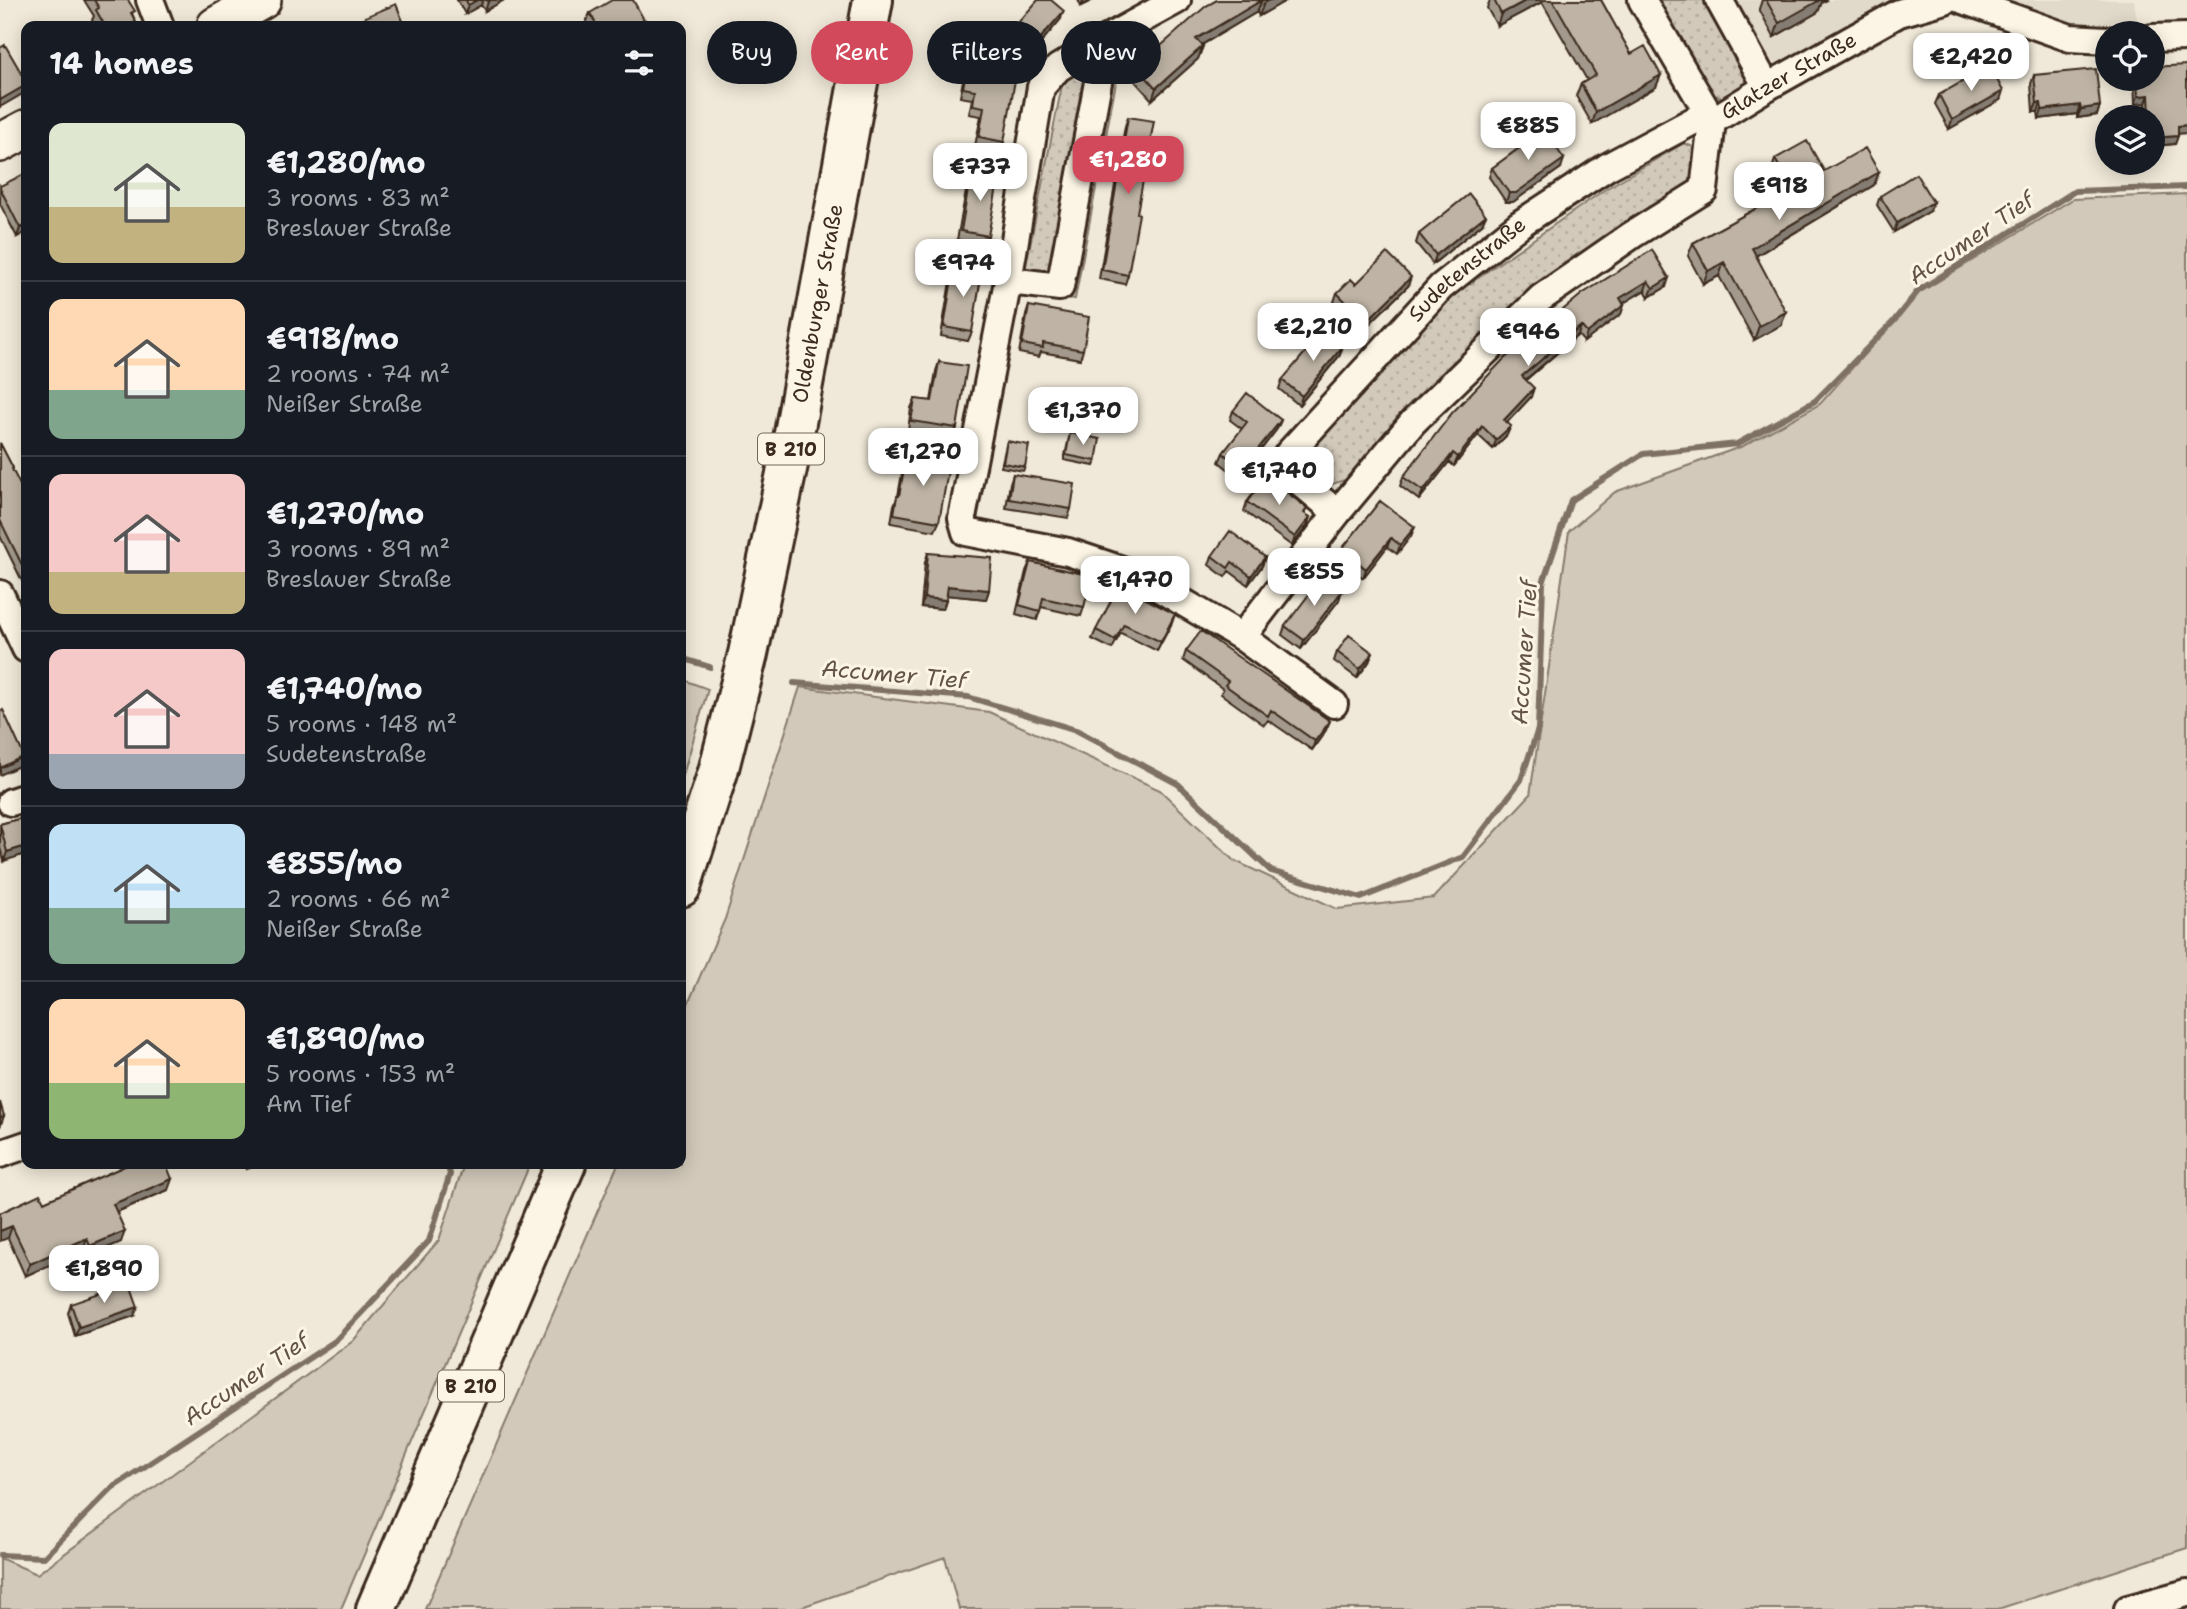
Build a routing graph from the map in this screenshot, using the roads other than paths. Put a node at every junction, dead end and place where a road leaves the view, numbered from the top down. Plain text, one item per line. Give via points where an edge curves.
1 (150, 0) edge
2 (262, 0) edge
3 (873, 0) edge
4 (1177, 0) edge
5 (1642, 0) edge
6 (1719, 0) edge
7 (1945, 0) edge
8 (1963, 0) edge
9 (158, 21) edge
10 (225, 21) edge
11 (1139, 21) edge
12 (2187, 37) edge
13 (2165, 38) edge
14 (2095, 39) edge
15 (1061, 66) edge
16 (1098, 84) edge
17 (1767, 87) junction
18 (1710, 117) junction
19 (21, 132) edge
20 (0, 143) edge
21 (1007, 281) junction
22 (1337, 513) junction
23 (0, 594) edge
24 (1242, 636) junction
25 (21, 638) edge
26 (1334, 704) dead end
27 (686, 871) edge
28 (21, 1147) edge
29 (0, 1154) edge
30 (564, 1169) edge
31 (2187, 1593) edge
32 (376, 1609) edge
33 (2128, 1609) edge

1 - 9 street
2 - 10 street
3 - 27 main road, Oldenburger Straße / B 210 via 791,450 748,654 718,772
4 - 11 street
5 - 18 street
6 - 17 street
7 - 17 street, Glatzer Straße via 1899,13
8 - 14 street via 2070,38
12 - 13 street
15 - 21 street via 1041,87
16 - 21 street via 1060,287
17 - 18 street, Glatzer Straße
18 - 22 street via 1704,190 1541,298 1413,422
18 - 22 street, Sudetenstraße via 1607,167 1520,224 1432,297 1288,454 1287,471
19 - 20 street
21 - 24 street via 962,518 967,532 1068,552 1137,575
22 - 24 street
23 - 25 street
24 - 26 street
28 - 29 street
30 - 32 main road, B 210
31 - 33 street

